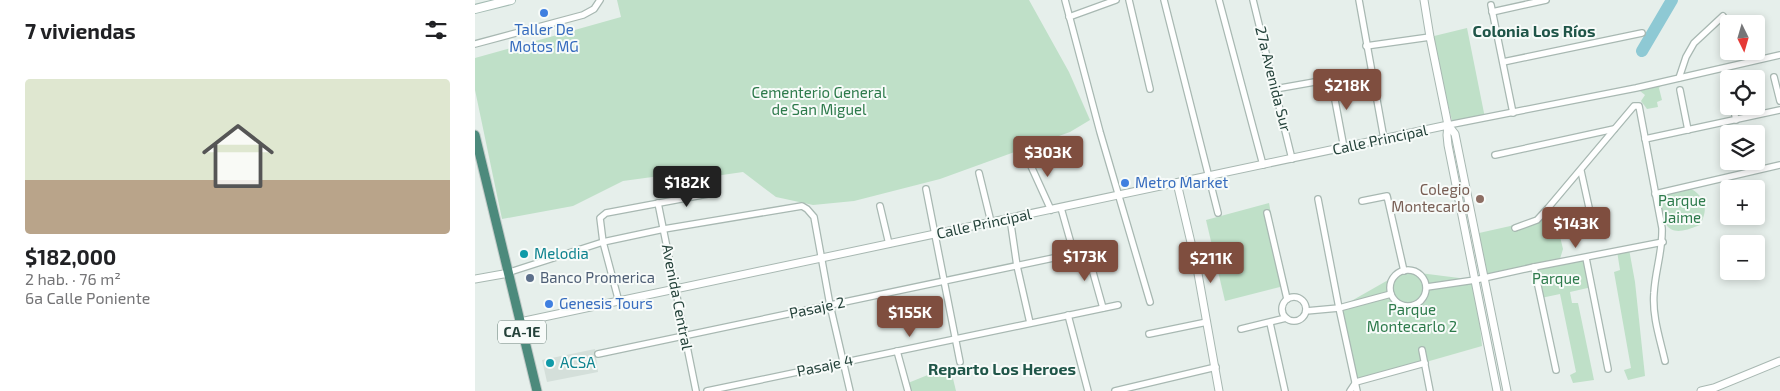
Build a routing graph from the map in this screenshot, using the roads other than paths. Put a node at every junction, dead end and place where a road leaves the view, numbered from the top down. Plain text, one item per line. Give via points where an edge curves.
1 (511, 0) edge
2 (600, 0) edge
3 (1065, 0) edge
4 (1116, 0) edge
5 (1129, 0) edge
6 (1165, 0) edge
7 (1219, 0) edge
8 (1253, 0) edge
9 (1359, 0) edge
10 (1424, 0) edge
11 (1546, 0) edge
12 (1491, 5) dead end
13 (475, 9) edge
14 (1492, 12) junction
15 (1069, 16) junction
16 (1720, 19) edge
17 (1642, 33) dead end
18 (1430, 37) junction
19 (475, 44) edge
20 (1366, 46) junction
21 (1780, 55) edge
22 (1503, 62) junction
23 (1371, 72) junction
24 (1774, 77) dead end
25 (1679, 78) junction
26 (1331, 79) junction
27 (1150, 89) dead end
28 (1275, 89) junction
29 (1680, 90) dead end
30 (1780, 101) edge
31 (1780, 110) edge
32 (1513, 113) junction
33 (1735, 115) edge
34 (1736, 120) junction
35 (1448, 125) junction
36 (1614, 129) junction
37 (1688, 130) junction
38 (475, 135) edge
39 (1384, 139) junction
40 (1645, 139) junction
41 (1344, 148) junction
42 (1026, 155) dead end
43 (1495, 155) dead end
44 (475, 159) edge
45 (1292, 159) junction
46 (1263, 165) junction
47 (1780, 165) edge
48 (1581, 170) junction
49 (979, 174) dead end
50 (1209, 176) junction
51 (1177, 183) junction
52 (926, 189) dead end
53 (713, 193) dead end
54 (1655, 194) junction
55 (1118, 196) junction
56 (1318, 199) dead end
57 (1363, 201) dead end
58 (658, 203) junction
59 (880, 206) dead end
60 (1061, 208) junction
61 (1470, 209) junction
62 (1051, 210) junction
63 (1460, 211) junction
64 (1591, 212) dead end
65 (1217, 213) dead end
66 (1267, 213) dead end
67 (1010, 218) junction
68 (991, 222) junction
69 (1515, 228) dead end
70 (663, 230) junction
71 (934, 234) junction
72 (603, 242) junction
73 (1663, 242) junction
74 (889, 244) junction
75 (1096, 249) dead end
76 (1087, 251) junction
77 (1074, 254) junction
78 (821, 258) junction
79 (1585, 258) junction
80 (1017, 266) junction
81 (1534, 266) junction
82 (1404, 270) junction
83 (506, 273) junction
84 (1483, 278) junction
85 (475, 279) edge
86 (1475, 280) junction
87 (943, 281) junction
88 (1427, 287) junction
89 (675, 290) junction
90 (1391, 294) junction
91 (1287, 299) junction
92 (619, 302) junction
93 (1150, 302) dead end
94 (1118, 304) dead end
95 (830, 305) junction
96 (1103, 308) junction
97 (1339, 308) junction
98 (1306, 311) junction
99 (1068, 315) junction
100 (1287, 318) junction
101 (520, 322) junction
102 (1207, 322) junction
103 (1030, 323) junction
104 (1270, 323) junction
105 (1241, 329) dead end
106 (1149, 334) dead end
107 (685, 336) junction
108 (1496, 338) junction
109 (954, 339) junction
110 (1487, 340) junction
111 (1422, 350) dead end
112 (897, 351) junction
113 (598, 354) dead end
114 (1665, 361) dead end
115 (1780, 361) edge
116 (843, 362) junction
117 (960, 362) dead end
118 (1425, 363) junction
119 (1216, 367) junction
120 (1608, 369) dead end
121 (1556, 370) dead end
122 (1355, 382) junction
123 (531, 391) edge
124 (537, 391) edge
125 (696, 391) edge
126 (707, 391) edge
127 (850, 391) edge
128 (908, 391) edge
129 (1087, 391) edge
130 (1115, 391) edge
131 (1219, 391) edge
132 (1285, 391) edge
133 (1350, 391) edge
134 (1357, 391) edge
135 (1430, 391) edge
136 (1497, 391) edge
137 (1507, 391) edge
138 (1701, 391) edge

1 - 13 main road
2 - 19 street via 583,15
3 - 15 street
4 - 15 street
5 - 27 street
6 - 50 street
7 - 46 street
8 - 28 street, 27a Avenida Sur
9 - 20 street
10 - 18 street
11 - 14 street
12 - 14 street
14 - 22 street
15 - 55 street
16 - 25 street via 1694,43
17 - 22 street
18 - 20 street
18 - 35 street
20 - 23 street
21 - 25 street
22 - 32 street
23 - 26 street
23 - 39 street
24 - 30 street
25 - 32 street
26 - 28 street
26 - 41 street
28 - 45 street, 27a Avenida Sur
29 - 37 street
31 - 34 street
32 - 35 street
33 - 34 street
34 - 37 street
35 - 39 street, Calle Principal
35 - 61 street via 1455,134
35 - 63 street
36 - 40 street via 1636,105 1639,106
36 - 43 street
36 - 48 street
37 - 40 street
38 - 83 highway, CA-1E
39 - 41 street, Calle Principal
40 - 54 street
41 - 45 street, Calle Principal
42 - 62 street
44 - 83 highway, CA-1E
45 - 46 street, Calle Principal
46 - 50 street, Calle Principal
47 - 54 street
48 - 64 street
48 - 69 street via 1537,220
49 - 68 street
50 - 51 street, Calle Principal
50 - 65 street
51 - 55 street, Calle Principal
51 - 102 street
52 - 71 street
53 - 58 street
54 - 73 street
55 - 60 street, Calle Principal
55 - 93 street
56 - 97 street
57 - 82 street via 1387,196
58 - 70 street, Avenida Central
58 - 72 street via 603,215 600,222
59 - 74 street
60 - 62 street, Calle Principal
60 - 77 street
61 - 63 street
61 - 84 street
62 - 67 street, Calle Principal
63 - 86 street
66 - 91 street
67 - 68 street, Calle Principal
67 - 80 street
68 - 71 street, Calle Principal
70 - 72 street
70 - 78 street via 795,206 807,209 814,216
70 - 89 street, Avenida Central
71 - 74 street, Calle Principal
71 - 87 street
72 - 83 street
72 - 92 street
73 - 79 street
73 - 114 street via 1653,292
74 - 78 street, Calle Principal
75 - 76 street, Pasaje 2
76 - 77 street, Pasaje 2
76 - 96 street
77 - 80 street, Pasaje 2
78 - 89 street, Calle Principal
78 - 95 street
79 - 81 street
79 - 120 street
80 - 87 street, Pasaje 2
80 - 103 street
81 - 84 street
81 - 121 street
82 - 88 street via 1415,271 1423,277
82 - 90 street via 1391,282
83 - 85 street
83 - 101 highway, CA-1E
83 - 123 highway, CA-1E
84 - 86 street
84 - 108 street
86 - 88 street
86 - 110 street
87 - 95 street, Pasaje 2
87 - 109 street
88 - 90 street via 1424,298 1415,305 1398,303
89 - 92 street, Calle Principal
89 - 107 street, Avenida Central
90 - 97 street
91 - 98 street via 1301,298
91 - 100 street via 1283,304
92 - 101 street, Calle Principal
94 - 96 street, Pasaje 4
95 - 107 street, Pasaje 2
95 - 116 street
96 - 99 street, Pasaje 4
97 - 98 street
97 - 122 street
98 - 100 street via 1296,321
99 - 103 street, Pasaje 4
99 - 129 street
100 - 104 street
101 - 124 highway, CA-1E
102 - 106 street
102 - 119 street
103 - 109 street, Pasaje 4
104 - 105 street
104 - 132 street
107 - 113 street, Pasaje 2
107 - 125 street, Avenida Central
108 - 110 street
108 - 137 street
109 - 112 street, Pasaje 4
109 - 117 street
110 - 136 street
111 - 118 street
112 - 116 street, Pasaje 4
112 - 128 street
115 - 138 street
116 - 126 street, Pasaje 4
116 - 127 street
118 - 122 street
118 - 135 street
119 - 130 street
119 - 131 street
122 - 133 street
122 - 134 street

